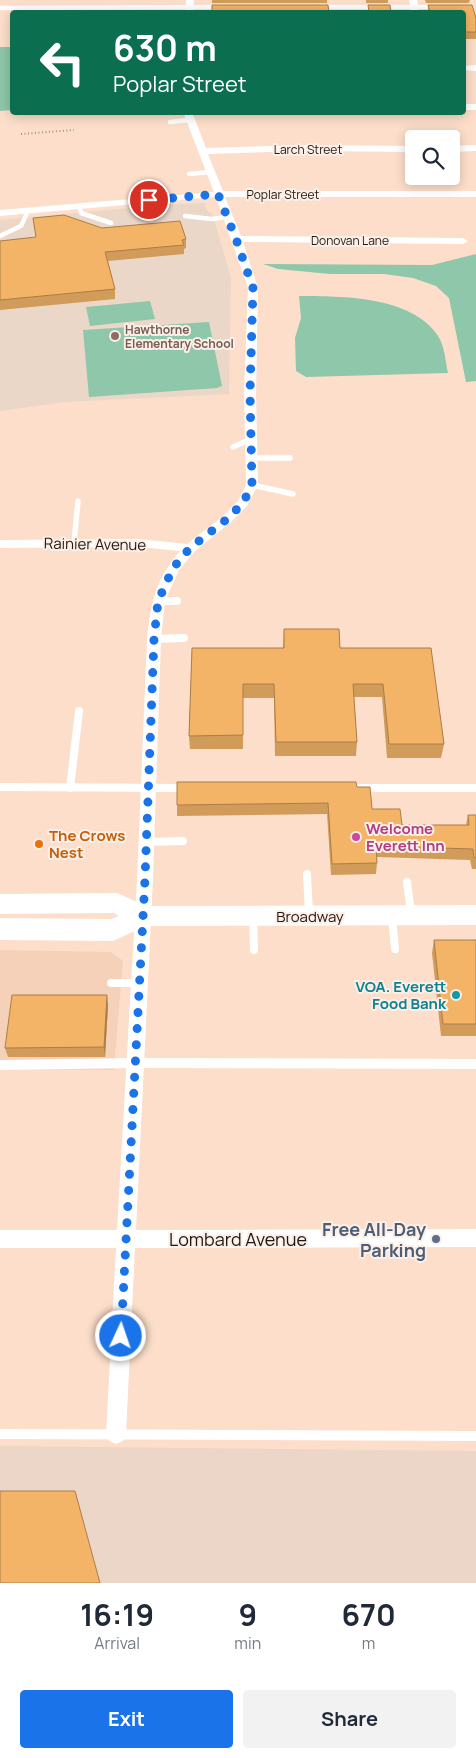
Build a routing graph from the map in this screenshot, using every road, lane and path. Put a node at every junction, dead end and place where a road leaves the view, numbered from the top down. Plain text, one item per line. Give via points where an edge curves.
1 (189, 7) edge
2 (226, 7) edge
3 (314, 7) edge
4 (414, 7) edge
5 (0, 8) edge
6 (442, 8) edge
7 (188, 116) edge
8 (170, 122) dead end
9 (74, 130) dead end
10 (21, 134) dead end
11 (460, 148) edge
12 (476, 148) edge
13 (405, 149) edge
14 (202, 151) junction
15 (210, 172) junction
16 (189, 174) dead end
17 (218, 194) junction
18 (476, 194) edge
19 (79, 206) junction
20 (28, 211) junction
21 (0, 213) edge
22 (185, 216) dead end
23 (227, 217) junction
24 (111, 223) dead end
25 (0, 236) edge
26 (236, 239) junction
27 (463, 240) dead end
28 (251, 439) junction
29 (233, 447) dead end
30 (251, 458) junction
31 (290, 458) dead end
32 (252, 485) junction
33 (293, 494) dead end
34 (78, 501) dead end
35 (74, 543) junction
36 (0, 544) edge
37 (190, 548) junction
38 (158, 601) junction
39 (177, 601) dead end
40 (184, 638) dead end
41 (154, 639) junction
42 (79, 711) dead end
43 (0, 787) edge
44 (148, 787) junction
45 (70, 788) junction
46 (196, 788) edge
47 (352, 788) edge
48 (476, 788) edge
49 (183, 841) dead end
50 (146, 842) junction
51 (307, 874) dead end
52 (407, 882) dead end
53 (0, 904) edge
54 (476, 915) edge
55 (143, 916) junction
56 (253, 916) junction
57 (309, 916) junction
58 (402, 916) junction
59 (0, 929) edge
60 (395, 949) dead end
61 (254, 950) dead end
62 (111, 983) dead end
63 (140, 983) junction
64 (136, 1063) junction
65 (476, 1064) edge
66 (0, 1065) edge
67 (476, 1238) edge
68 (0, 1239) edge
69 (126, 1239) junction
70 (0, 1434) edge
71 (116, 1434) junction
72 (476, 1436) edge

1 - 2 lane
1 - 5 lane
3 - 4 lane
4 - 6 lane
7 - 8 lane
7 - 14 street
9 - 10 path
11 - 12 street
13 - 14 street, Larch Street
14 - 15 street
15 - 16 lane
15 - 17 street
17 - 18 street, Poplar Street
17 - 19 street, Poplar Street
17 - 23 street
19 - 20 street, Poplar Street
19 - 24 lane via 81,213
20 - 21 street, Poplar Street
20 - 25 lane via 21,226
22 - 23 lane
23 - 26 street
26 - 27 street, Donovan Lane
26 - 28 street via 253,288
28 - 29 lane
28 - 30 street
30 - 31 lane
30 - 32 street
32 - 33 lane
32 - 37 street via 243,503
34 - 35 lane
35 - 36 street, Rainier Avenue
35 - 37 street, Rainier Avenue via 139,543
37 - 38 street via 173,568
38 - 39 lane
38 - 41 street
40 - 41 lane
41 - 44 street
42 - 45 lane
43 - 45 lane
44 - 45 lane
44 - 46 lane
44 - 50 street
47 - 48 lane via 397,791
49 - 50 lane
50 - 55 street
51 - 57 lane
52 - 58 lane
53 - 55 main road via 117,903
54 - 58 main road, Broadway
55 - 56 main road, Broadway
55 - 59 main road via 113,930
55 - 63 street
56 - 57 main road, Broadway
56 - 61 lane
57 - 58 main road, Broadway
58 - 60 lane
62 - 63 lane
63 - 64 street
64 - 65 lane
64 - 66 lane
64 - 69 street
67 - 69 street, Lombard Avenue
68 - 69 street, Lombard Avenue
69 - 71 street
70 - 71 lane
71 - 72 lane

